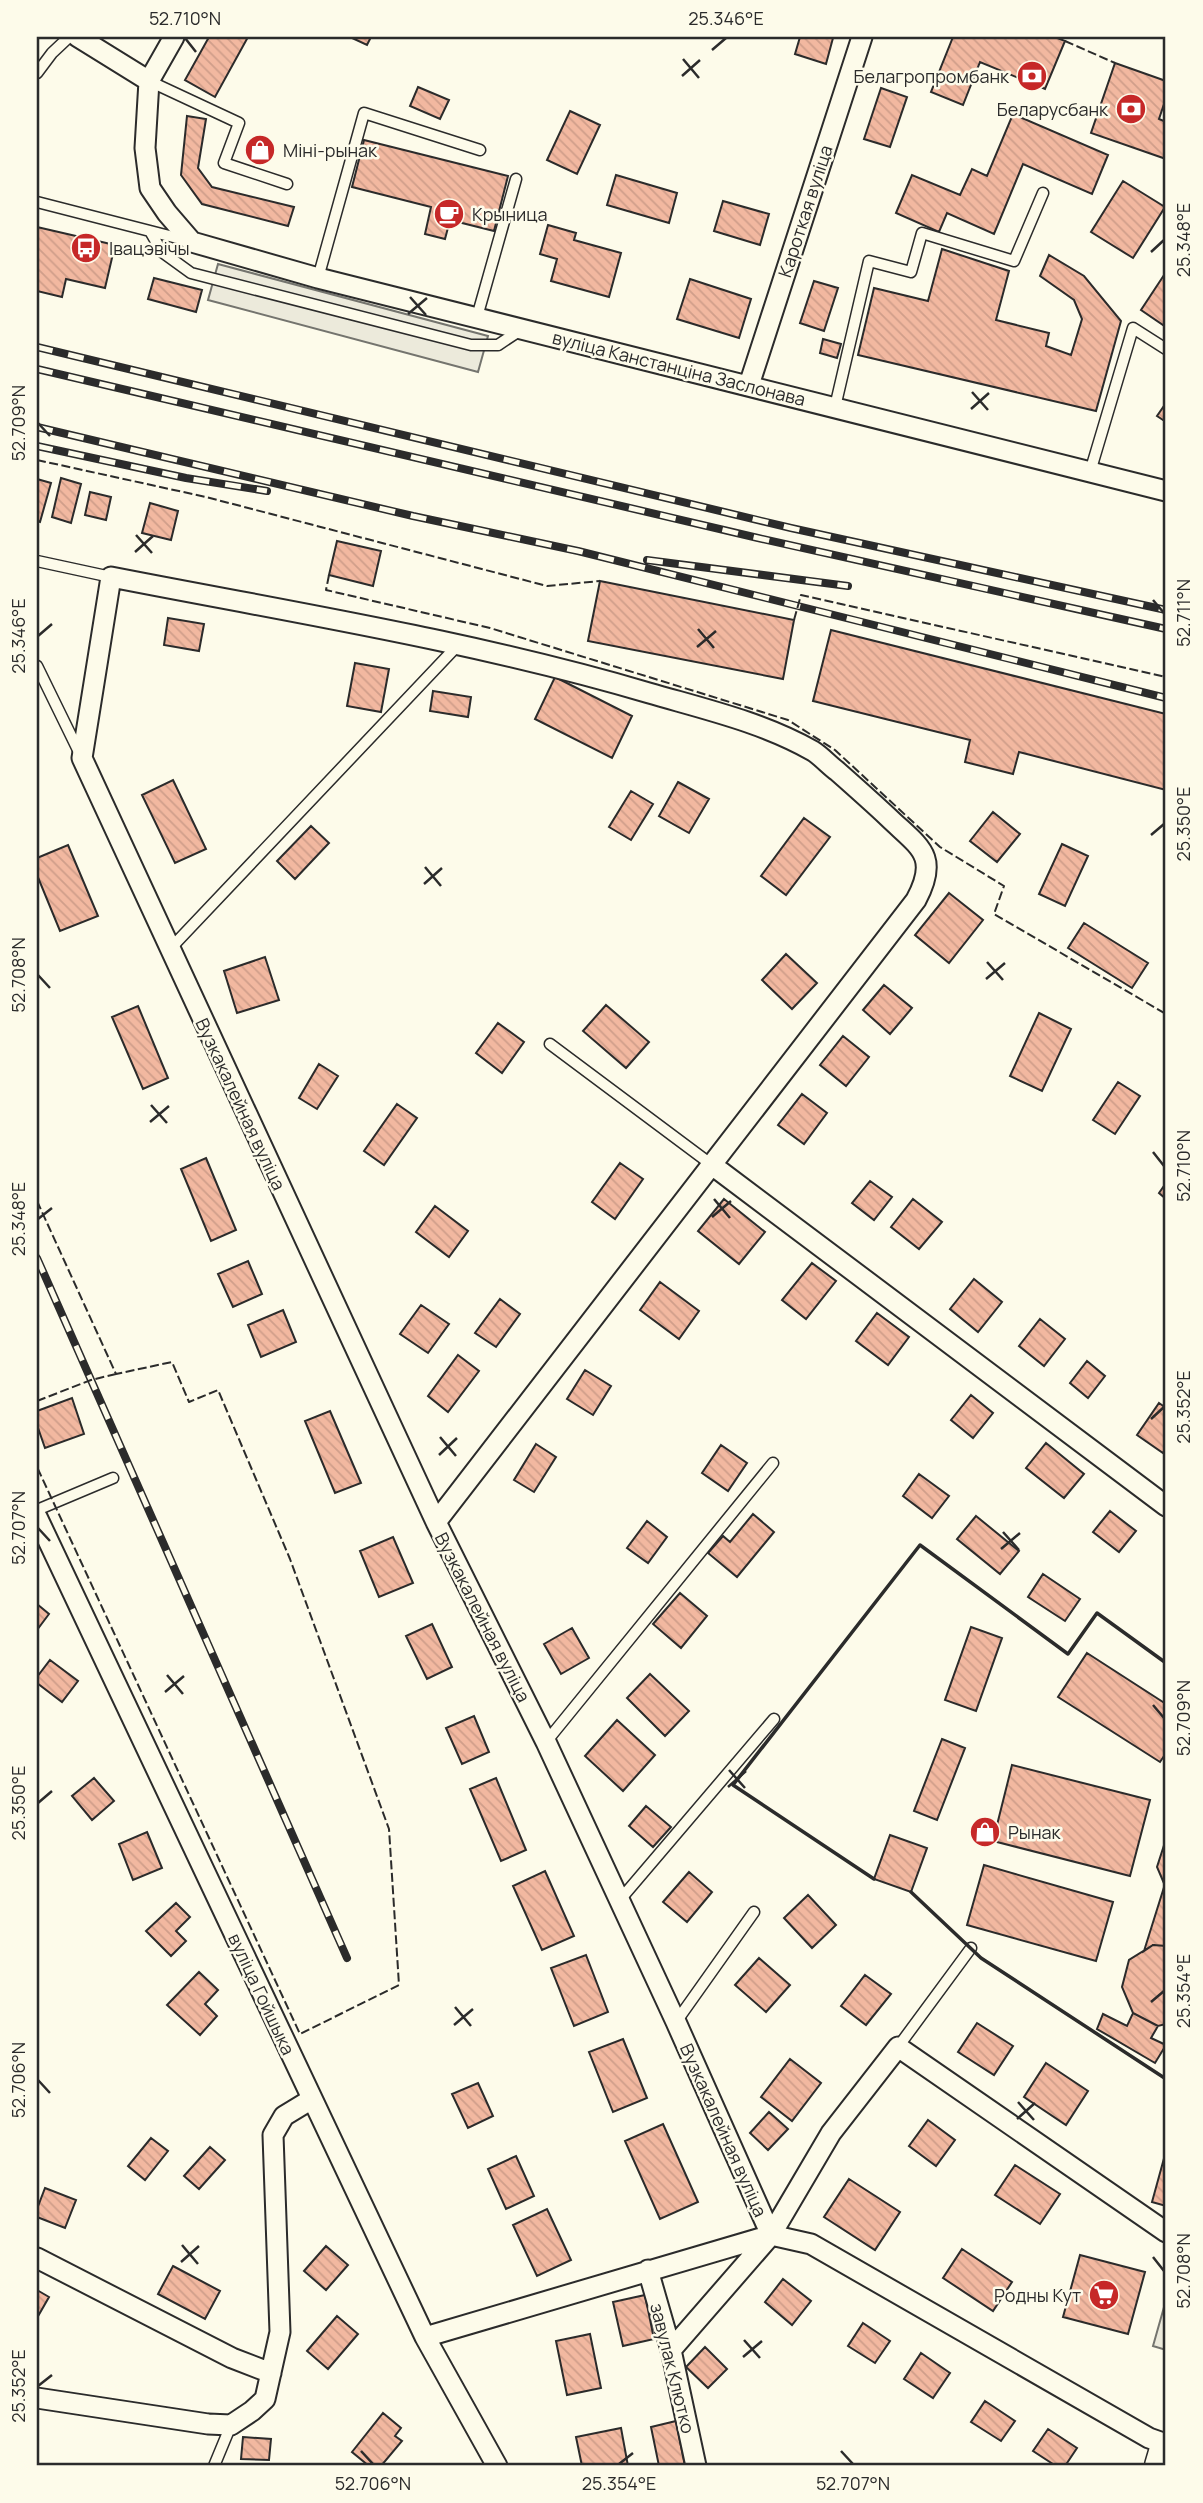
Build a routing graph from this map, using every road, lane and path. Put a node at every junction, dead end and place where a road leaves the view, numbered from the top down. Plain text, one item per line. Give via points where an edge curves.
1 (69, 37) edge
2 (78, 37) edge
3 (174, 37) edge
4 (862, 37) edge
5 (37, 73) edge
6 (149, 81) junction
7 (480, 150) dead end
8 (516, 179) dead end
9 (287, 184) dead end
10 (1042, 193) dead end
11 (37, 202) edge
12 (150, 231) junction
13 (192, 242) junction
14 (318, 278) junction
15 (477, 317) junction
16 (522, 328) junction
17 (1166, 349) edge
18 (750, 385) junction
19 (835, 407) junction
20 (1090, 472) junction
21 (1166, 491) edge
22 (37, 561) edge
23 (111, 577) junction
24 (458, 645) junction
25 (37, 666) edge
26 (82, 758) junction
27 (170, 950) junction
28 (550, 1044) dead end
29 (712, 1165) junction
30 (774, 1463) dead end
31 (113, 1478) dead end
32 (1166, 1506) edge
33 (37, 1510) edge
34 (436, 1522) junction
35 (39, 1529) edge
36 (775, 1719) dead end
37 (546, 1742) junction
38 (618, 1901) junction
39 (754, 1912) dead end
40 (971, 1948) dead end
41 (676, 2022) junction
42 (898, 2047) junction
43 (312, 2099) junction
44 (1166, 2232) edge
45 (771, 2235) junction
46 (37, 2258) edge
47 (648, 2270) junction
48 (425, 2337) junction
49 (671, 2350) junction
50 (271, 2373) junction
51 (37, 2398) edge
52 (231, 2425) junction
53 (1166, 2447) edge
54 (214, 2466) edge
55 (496, 2466) edge
56 (696, 2466) edge
57 (1161, 2466) edge

1 - 5 lane
2 - 6 street
3 - 6 street
4 - 18 street, Кароткая вуліца
6 - 9 lane via 239,122 224,163
6 - 13 street via 145,148 150,188
7 - 14 lane via 364,113
8 - 15 lane
10 - 19 lane via 1014,261 922,233 911,272 869,261
11 - 12 lane
12 - 13 lane
12 - 16 lane via 162,252 191,273 471,345 498,345
13 - 14 street, вуліца Канстанціна Заслонава
14 - 15 street, вуліца Канстанціна Заслонава
15 - 16 street, вуліца Канстанціна Заслонава
16 - 18 street, вуліца Канстанціна Заслонава
17 - 20 lane via 1133,328
18 - 19 street, вуліца Канстанціна Заслонава
19 - 20 street, вуліца Канстанціна Заслонава
20 - 21 street, вуліца Канстанціна Заслонава
22 - 23 lane
23 - 24 street
23 - 26 street
24 - 27 lane
24 - 29 street via 604,679 762,726 815,752 926,857 925,883 916,900
25 - 26 lane
26 - 27 street, Вузкакалейная вуліца
27 - 34 street, Вузкакалейная вуліца
28 - 29 lane
29 - 32 street
29 - 34 street
30 - 37 lane
31 - 33 lane
34 - 37 street, Вузкакалейная вуліца
35 - 43 street, вуліца Гойшыка
36 - 38 lane
37 - 38 street, Вузкакалейная вуліца
38 - 41 street, Вузкакалейная вуліца
39 - 41 lane
40 - 42 lane
41 - 45 street, Вузкакалейная вуліца
42 - 44 street
42 - 45 street via 831,2133
43 - 48 street, вуліца Гойшыка
43 - 50 street via 284,2116 273,2136 280,2332
45 - 47 street
45 - 49 street
45 - 53 street, Вузкакалейная вуліца via 811,2244
46 - 50 street via 232,2358
47 - 48 street
47 - 49 street, завулак Клютко
48 - 55 street, вуліца Гойшыка
49 - 56 street, завулак Клютко
50 - 52 street via 265,2399
51 - 52 street
52 - 54 lane
53 - 57 main road

